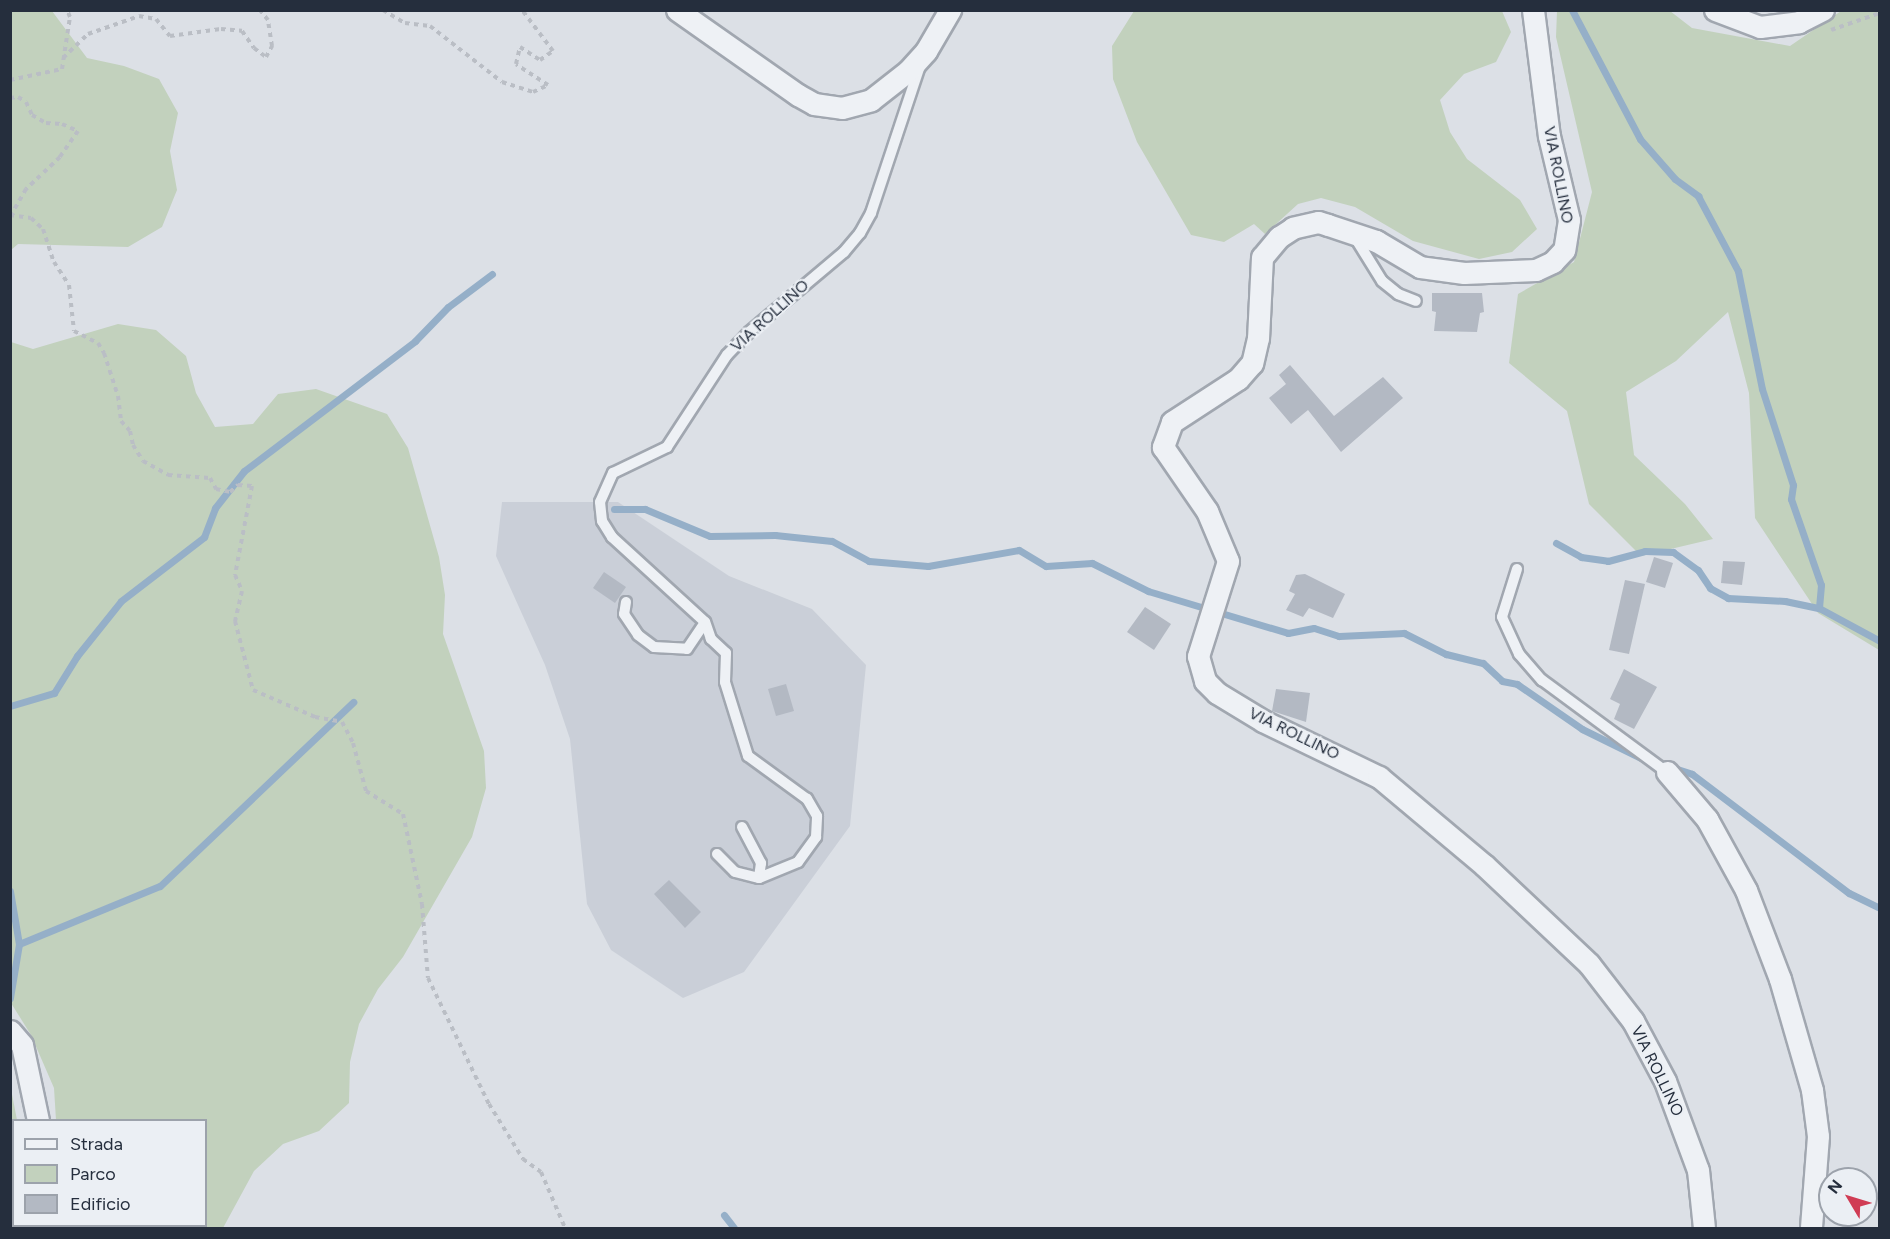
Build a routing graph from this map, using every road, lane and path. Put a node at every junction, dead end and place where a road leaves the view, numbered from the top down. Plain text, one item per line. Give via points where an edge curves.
1 (67, 10) edge
2 (260, 10) edge
3 (382, 10) edge
4 (522, 10) edge
5 (677, 10) edge
6 (950, 10) edge
7 (1533, 10) edge
8 (1715, 10) edge
9 (1823, 10) edge
10 (1781, 18) edge
11 (926, 51) junction
12 (63, 58) junction
13 (12, 79) edge
14 (10, 98) edge
15 (11, 215) edge
16 (1350, 232) junction
17 (1416, 301) dead end
18 (1517, 569) dead end
19 (626, 602) dead end
20 (705, 622) junction
21 (1667, 771) joint
22 (742, 827) dead end
23 (717, 854) dead end
24 (759, 878) junction
25 (10, 1031) edge
26 (38, 1119) edge
27 (565, 1228) edge
28 (1704, 1228) edge
29 (1811, 1228) edge

1 - 12 path via 70,17
2 - 12 path via 268,21 272,46 266,57 242,31 221,29 170,36 156,19 139,16 88,34
3 - 4 path via 405,23 430,26 502,82 532,92 548,86 516,64 520,47 540,60 553,51
5 - 11 street, VIA ROLLINO via 798,95 827,107 842,108 871,100
6 - 11 street, VIA ROLLINO
7 - 16 street, VIA ROLLINO via 1549,136 1569,220 1564,250 1553,262 1536,270 1464,273 1419,267 1376,241
8 - 10 street via 1760,27
9 - 10 street
11 - 20 lane, VIA ROLLINO via 871,213 860,233 844,252 749,332 727,355 667,447 613,473 600,502 602,521 612,537
12 - 13 path via 62,69
14 - 15 path via 26,102 32,115 46,123 62,124 78,132 60,157 26,189
15 - 27 path via 31,218 43,229 54,262 69,285 74,331 98,343 104,353 118,396 121,421 130,431 143,461 168,475 210,478 216,489 230,492 238,485 252,486 235,575 242,591 235,621 253,690 296,710 342,722 353,743 366,791 404,814 422,904 428,978 489,1104 524,1159 541,1172
16 - 17 lane via 1382,281 1398,294
16 - 28 street, VIA ROLLINO via 1318,222 1305,224 1269,247 1259,273 1258,338 1252,363 1238,379 1167,429 1163,447 1167,457 1207,511 1228,561 1203,629 1199,668 1216,693 1263,721 1379,777 1484,865 1589,964 1633,1021 1665,1081 1698,1170
18 - 21 lane via 1502,617 1519,654 1542,680
19 - 20 lane via 624,614 638,635 654,647 687,649
20 - 24 lane, VIA ROLLINO via 711,639 726,653 725,682 748,756 807,799 817,816 816,837 798,862
21 - 29 street via 1707,819 1746,890 1780,979 1812,1090 1818,1136
22 - 24 lane via 761,863
23 - 24 lane via 735,872
25 - 26 street via 22,1045

